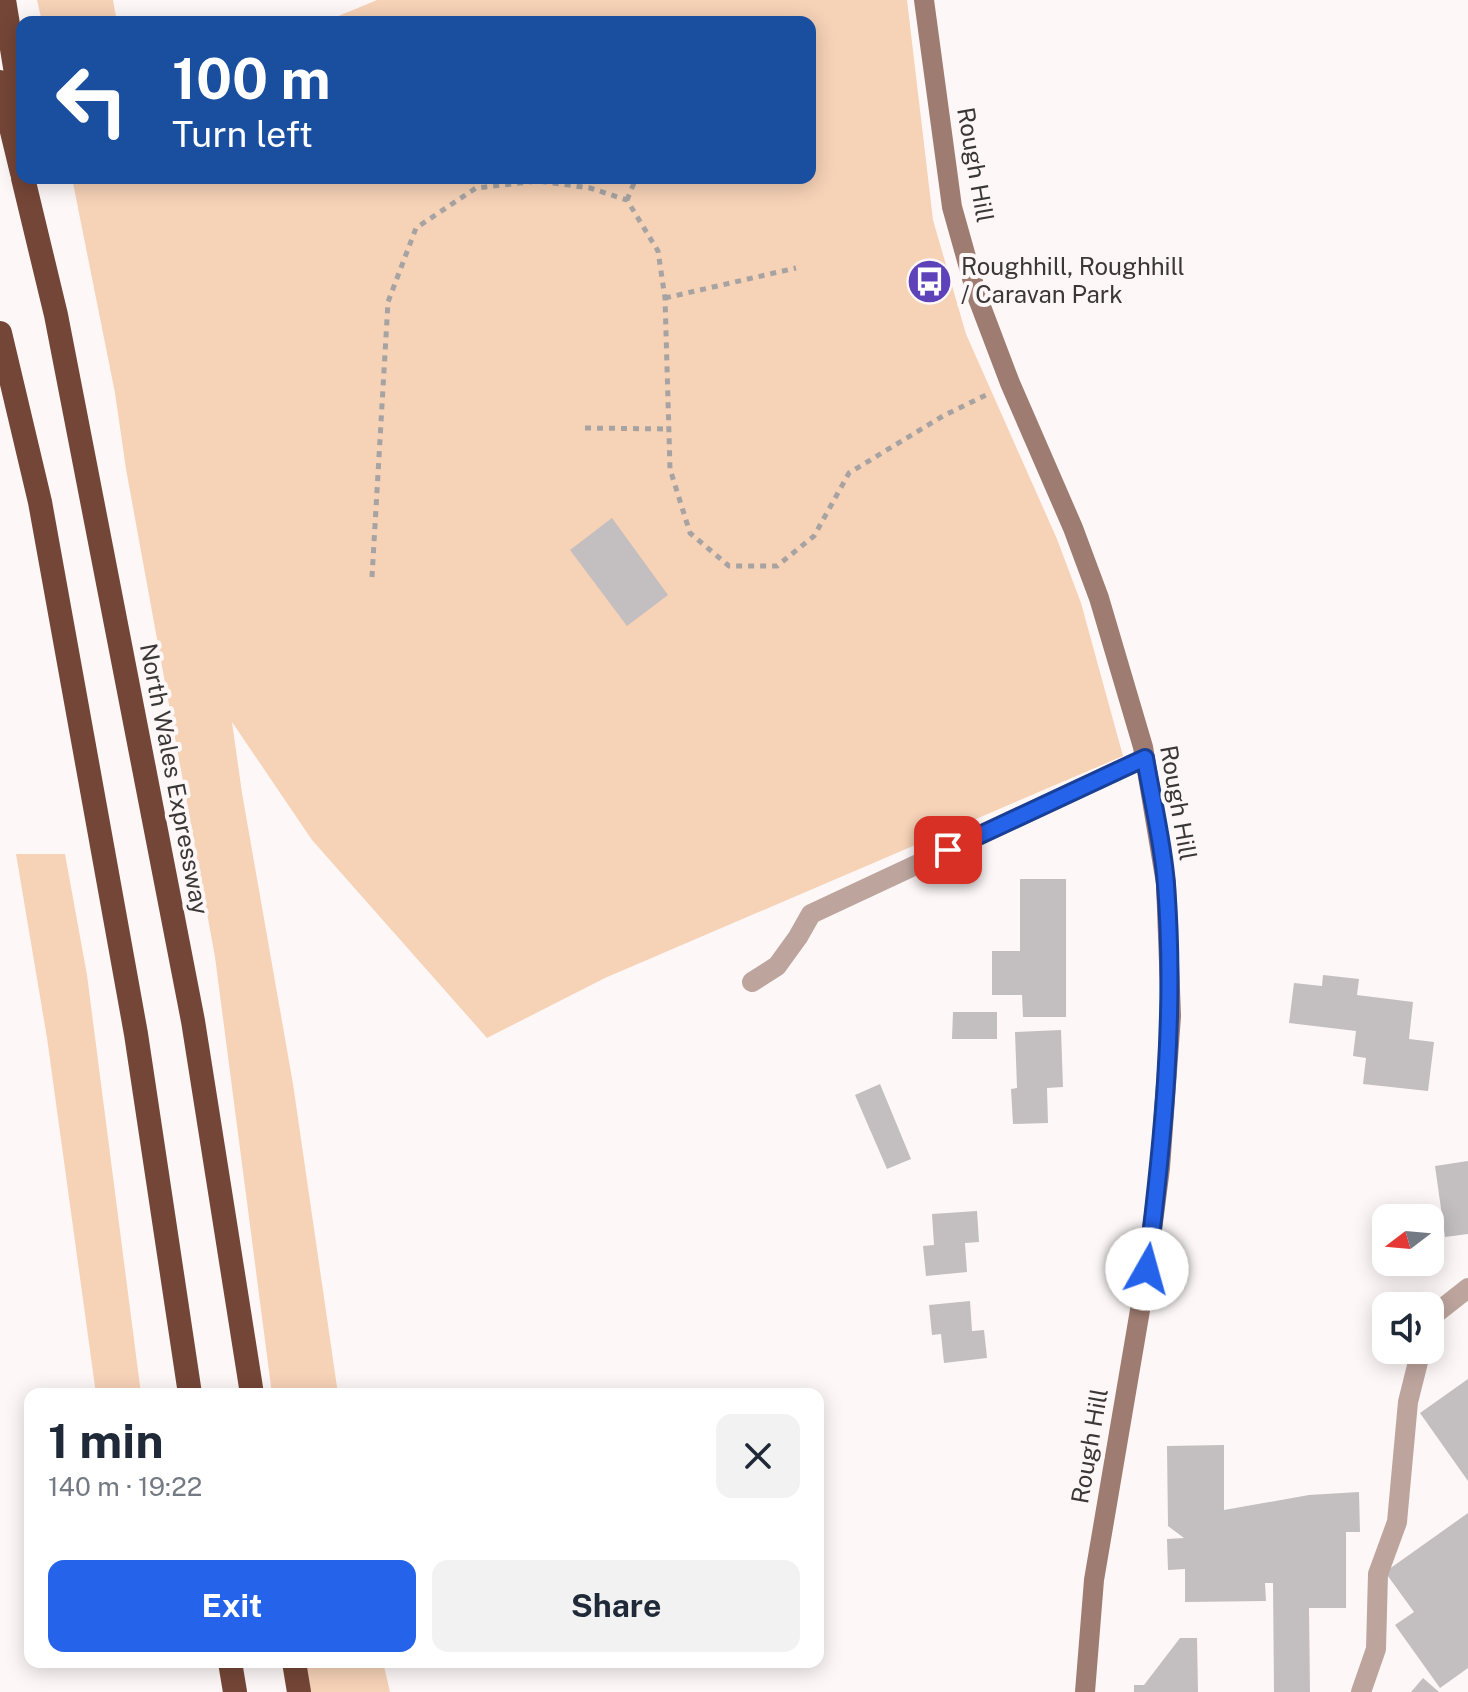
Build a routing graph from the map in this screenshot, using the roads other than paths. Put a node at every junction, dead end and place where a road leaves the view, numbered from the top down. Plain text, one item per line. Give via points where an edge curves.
1 (4, 0) edge
2 (924, 0) edge
3 (16, 73) edge
4 (0, 82) edge
5 (16, 147) edge
6 (25, 184) edge
7 (34, 184) edge
8 (56, 315) junction
9 (0, 333) edge
10 (1145, 758) junction
11 (752, 982) dead end
12 (1468, 1288) edge
13 (1444, 1307) edge
14 (1418, 1364) edge
15 (189, 1388) edge
16 (251, 1388) edge
17 (231, 1668) edge
18 (295, 1668) edge
19 (235, 1692) edge
20 (299, 1692) edge
21 (1085, 1692) edge
22 (1361, 1692) edge

1 - 3 highway
2 - 10 street, Rough Hill via 952,207 977,296 1099,598
4 - 5 highway, North Wales Expressway
6 - 8 highway, North Wales Expressway
7 - 8 highway
8 - 16 highway, North Wales Expressway via 193,1021
9 - 15 highway via 40,502 136,1034
10 - 11 lane via 811,914 777,966
10 - 21 street, Rough Hill via 1166,883 1171,1016 1160,1168 1094,1580
12 - 13 lane
14 - 22 lane via 1408,1402 1397,1522 1378,1574 1376,1649
17 - 19 highway
18 - 20 highway

